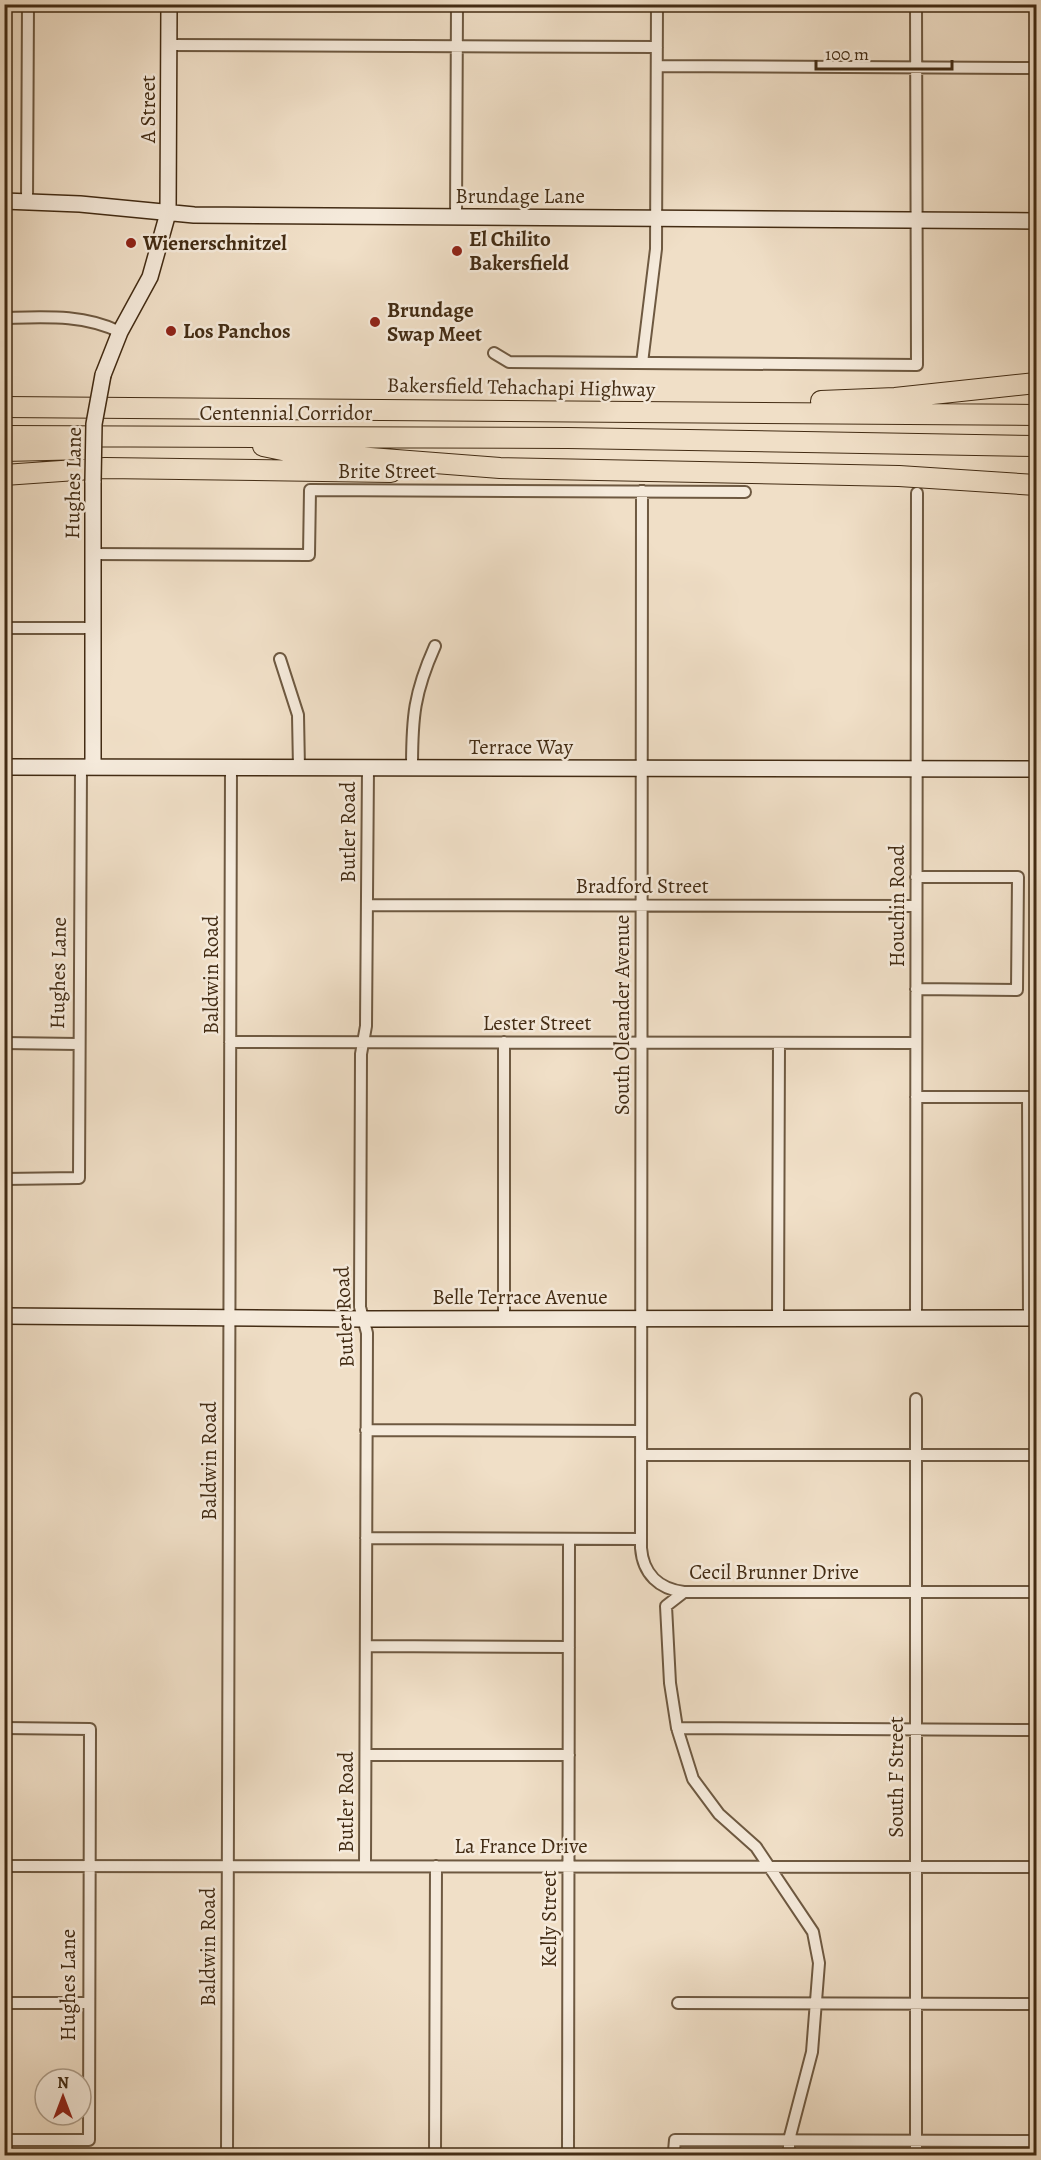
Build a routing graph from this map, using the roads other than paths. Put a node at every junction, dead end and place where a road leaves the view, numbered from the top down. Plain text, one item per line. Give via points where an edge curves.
1 (28, 4) edge
2 (169, 4) edge
3 (457, 4) edge
4 (657, 4) edge
5 (916, 4) edge
6 (169, 45) junction
7 (457, 46) junction
8 (657, 47) junction
9 (657, 66) junction
10 (915, 68) junction
11 (1036, 68) edge
12 (4, 201) edge
13 (27, 201) junction
14 (168, 213) junction
15 (456, 217) junction
16 (656, 218) junction
17 (915, 220) junction
18 (1036, 221) edge
19 (4, 318) edge
20 (120, 332) junction
21 (494, 353) dead end
22 (642, 363) junction
23 (1036, 383) edge
24 (4, 407) edge
25 (585, 411) junction
26 (1036, 415) edge
27 (4, 436) edge
28 (568, 438) junction
29 (263, 446) junction
30 (1036, 446) edge
31 (4, 451) edge
32 (561, 471) junction
33 (4, 474) edge
34 (1036, 485) edge
35 (642, 492) junction
36 (745, 492) dead end
37 (917, 494) dead end
38 (93, 554) junction
39 (4, 628) edge
40 (93, 628) junction
41 (435, 646) dead end
42 (280, 659) dead end
43 (4, 767) edge
44 (87, 767) junction
45 (231, 767) junction
46 (299, 768) junction
47 (368, 768) junction
48 (412, 768) junction
49 (642, 768) junction
50 (917, 769) junction
51 (1036, 770) edge
52 (916, 877) junction
53 (368, 905) junction
54 (642, 906) junction
55 (916, 906) junction
56 (916, 989) junction
57 (230, 1042) junction
58 (504, 1042) junction
59 (4, 1043) edge
60 (364, 1043) junction
61 (642, 1043) junction
62 (779, 1043) junction
63 (916, 1043) junction
64 (78, 1044) junction
65 (916, 1097) junction
66 (4, 1179) edge
67 (4, 1316) edge
68 (229, 1317) junction
69 (504, 1317) junction
70 (641, 1317) junction
71 (778, 1318) junction
72 (916, 1318) junction
73 (1033, 1318) edge
74 (365, 1319) junction
75 (916, 1399) dead end
76 (366, 1430) junction
77 (641, 1431) junction
78 (641, 1455) junction
79 (916, 1455) junction
80 (1036, 1455) edge
81 (366, 1538) junction
82 (569, 1539) junction
83 (641, 1539) junction
84 (684, 1592) junction
85 (916, 1592) junction
86 (1036, 1592) edge
87 (366, 1646) junction
88 (569, 1647) junction
89 (4, 1728) edge
90 (677, 1728) junction
91 (916, 1730) junction
92 (1036, 1730) edge
93 (366, 1755) junction
94 (569, 1755) junction
95 (4, 1866) edge
96 (90, 1866) junction
97 (228, 1866) junction
98 (365, 1866) junction
99 (436, 1866) junction
100 (569, 1866) junction
101 (767, 1866) junction
102 (916, 1867) junction
103 (1036, 1867) edge
104 (4, 2003) edge
105 (88, 2003) junction
106 (678, 2003) dead end
107 (816, 2004) junction
108 (916, 2004) junction
109 (1036, 2004) edge
110 (4, 2140) edge
111 (789, 2140) junction
112 (916, 2141) junction
113 (1036, 2141) edge
114 (674, 2151) dead end
115 (227, 2156) edge
116 (435, 2156) edge
117 (568, 2156) edge
118 (789, 2156) edge
119 (916, 2156) edge

1 - 13 street
2 - 6 street, A Street
3 - 7 street
4 - 8 street
5 - 10 street
6 - 7 street
6 - 14 street, A Street
7 - 8 street
7 - 15 street
8 - 9 street
9 - 10 street
9 - 16 street
10 - 11 street
10 - 17 street
12 - 13 street, Brundage Lane
13 - 14 street, Brundage Lane
14 - 15 street, Brundage Lane
14 - 20 street, Hughes Lane via 152,274
15 - 16 street, Brundage Lane
16 - 17 street, Brundage Lane
16 - 22 street via 655,275
17 - 18 street, Brundage Lane
17 - 22 street via 917,365
19 - 20 street via 69,317
20 - 38 street, Hughes Lane, bridge via 102,375 94,424
21 - 22 street via 509,362
23 - 25 highway via 895,398
24 - 25 highway, Bakersfield Tehachapi Highway
25 - 26 highway, Bakersfield Tehachapi Highway
27 - 28 highway, Centennial Corridor
28 - 29 highway
28 - 30 highway
29 - 31 highway
29 - 32 highway via 366,458
32 - 33 highway via 495,474 105,468
32 - 34 highway via 869,475
35 - 36 street, Brite Street
35 - 38 street, Brite Street via 310,490 309,555
35 - 49 street, South Oleander Avenue
37 - 50 street, Houchin Road
38 - 40 street, Hughes Lane
39 - 40 street
40 - 44 street, Hughes Lane
41 - 48 street via 416,694
42 - 46 street via 298,715
43 - 44 street, Terrace Way
44 - 45 street, Terrace Way
44 - 64 street, Hughes Lane
45 - 46 street, Terrace Way
45 - 57 street, Baldwin Road
46 - 47 street, Terrace Way
47 - 48 street, Terrace Way
47 - 53 street, Butler Road
48 - 49 street, Terrace Way
49 - 50 street, Terrace Way
49 - 54 street, South Oleander Avenue
50 - 51 street, Terrace Way
50 - 52 street, Houchin Road
52 - 55 street, Houchin Road
52 - 56 street via 1017,878 1017,990
53 - 54 street, Bradford Street
53 - 60 street, Butler Road
54 - 55 street, Bradford Street
54 - 61 street, South Oleander Avenue
55 - 56 street, Houchin Road
56 - 63 street, Houchin Road
57 - 60 street, Lester Street
57 - 68 street, Baldwin Road
58 - 60 street, Lester Street
58 - 61 street, Lester Street
58 - 69 street
59 - 64 street
60 - 74 street, Butler Road via 360,1307
61 - 62 street, Lester Street
61 - 70 street, South Oleander Avenue
62 - 63 street, Lester Street
62 - 71 street
63 - 65 street, Houchin Road
64 - 66 street, Hughes Lane via 79,1178
65 - 72 street, Houchin Road
65 - 73 street via 1028,1097
67 - 68 street, Belle Terrace Avenue
68 - 74 street, Belle Terrace Avenue
68 - 97 street, Baldwin Road
69 - 70 street, Belle Terrace Avenue
69 - 74 street, Belle Terrace Avenue
70 - 71 street, Belle Terrace Avenue
70 - 77 street, South Oleander Avenue
71 - 72 street, Belle Terrace Avenue
72 - 73 street, Belle Terrace Avenue
74 - 76 street, Butler Road
75 - 79 street, South F Street
76 - 77 street
76 - 81 street, Butler Road
77 - 78 street, South Oleander Avenue
78 - 79 street
78 - 83 street, South Oleander Avenue
79 - 80 street
79 - 85 street, South F Street
81 - 82 street
81 - 87 street, Butler Road
82 - 83 street
82 - 88 street, Kelly Street
83 - 84 street, Cecil Brunner Drive via 641,1556 650,1576 666,1588
84 - 85 street, Cecil Brunner Drive
84 - 90 street via 666,1606
85 - 86 street, Cecil Brunner Drive
85 - 91 street, South F Street
87 - 88 street
87 - 93 street, Butler Road
88 - 94 street, Kelly Street
89 - 96 street, Hughes Lane via 90,1729
90 - 91 street
90 - 101 street via 693,1779 720,1814 756,1847
91 - 92 street
91 - 102 street, South F Street
93 - 94 street
93 - 98 street, Butler Road
94 - 100 street, Kelly Street
95 - 96 street, La France Drive
96 - 97 street, La France Drive
96 - 105 street, Hughes Lane
97 - 98 street, La France Drive
97 - 115 street, Baldwin Road
98 - 99 street, La France Drive
99 - 100 street, La France Drive
99 - 116 street
100 - 101 street, La France Drive
100 - 117 street, Kelly Street
101 - 102 street, La France Drive
101 - 107 street via 813,1932 819,1963
102 - 103 street, La France Drive
102 - 108 street, South F Street
104 - 105 street
105 - 110 street, Hughes Lane via 89,2140
106 - 107 street
107 - 108 street
107 - 111 street via 812,2052
108 - 109 street
108 - 112 street, South F Street
111 - 112 street
111 - 114 street via 675,2140
111 - 118 street
112 - 113 street
112 - 119 street, South F Street

